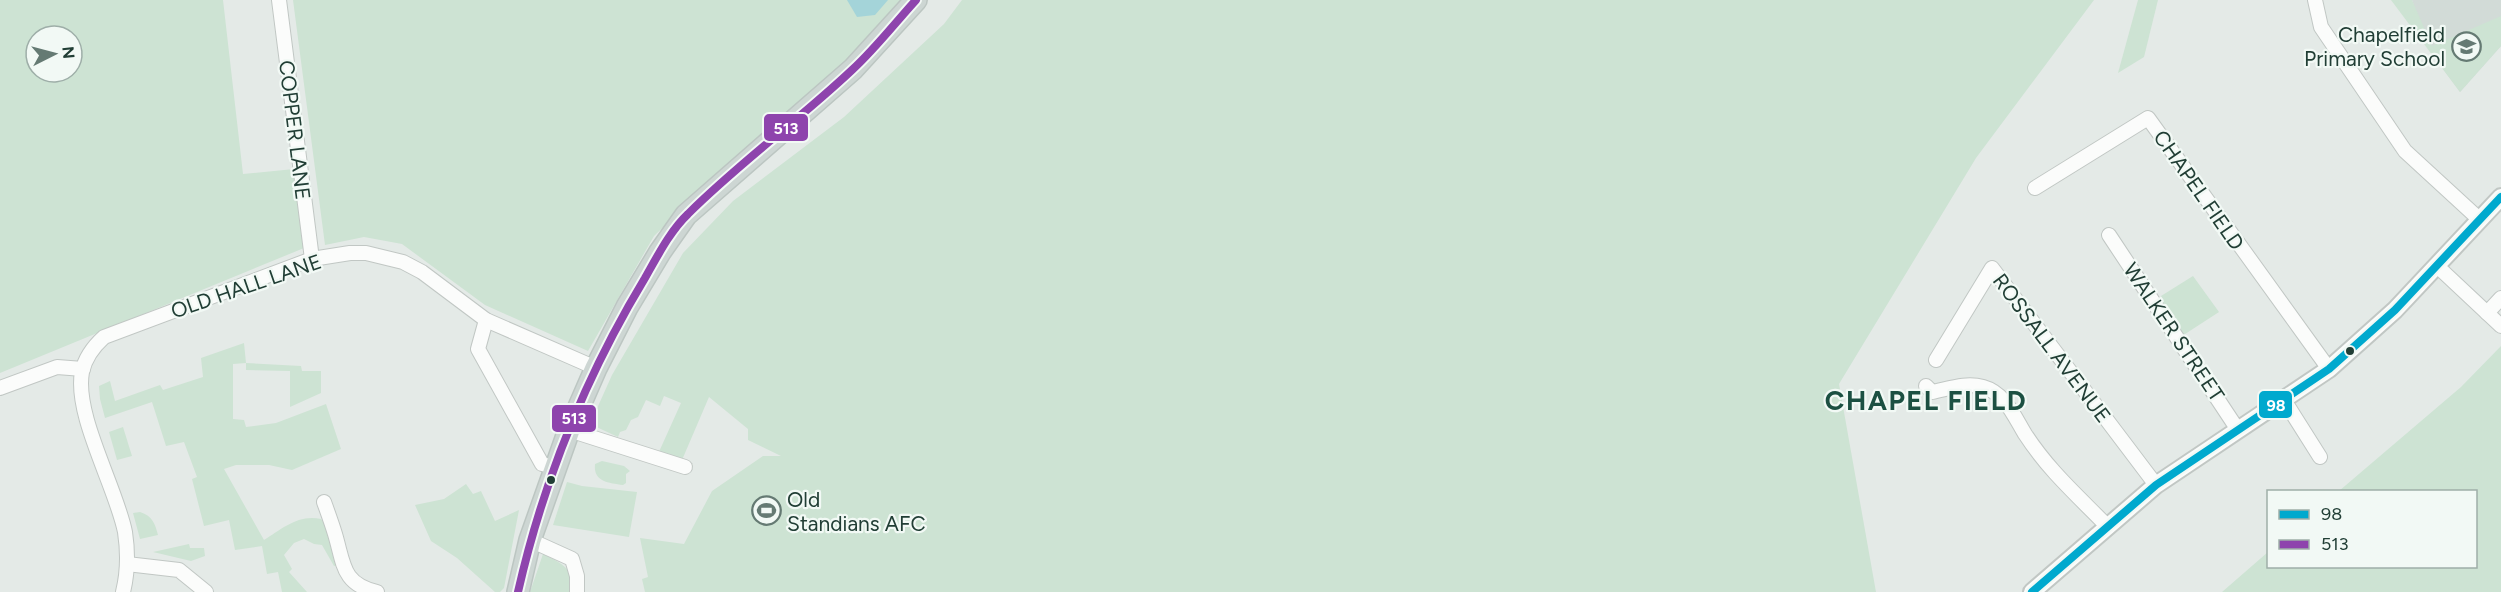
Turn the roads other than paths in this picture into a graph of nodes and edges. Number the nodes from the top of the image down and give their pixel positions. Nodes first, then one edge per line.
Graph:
1 (279, 0) edge
2 (916, 0) edge
3 (2315, 0) edge
4 (2035, 188) dead end
5 (2501, 197) edge
6 (2479, 219) junction
7 (2109, 235) dead end
8 (312, 259) junction
9 (2437, 267) junction
10 (2501, 298) edge
11 (2487, 314) junction
12 (486, 320) junction
13 (2501, 326) edge
14 (1936, 360) dead end
15 (596, 368) junction
16 (83, 369) junction
17 (2328, 369) junction
18 (1926, 386) dead end
19 (0, 388) edge
20 (2284, 400) junction
21 (2238, 429) junction
22 (569, 430) junction
23 (2320, 457) dead end
24 (554, 467) junction
25 (685, 467) dead end
26 (2156, 485) junction
27 (324, 502) dead end
28 (2108, 527) junction
29 (530, 540) junction
30 (127, 564) junction
31 (123, 592) edge
32 (206, 592) edge
33 (377, 592) edge
34 (518, 592) edge
35 (577, 592) edge
36 (2032, 592) edge

1 - 8 street, COPPER LANE
2 - 15 main road
3 - 6 street
4 - 17 street, CHAPEL FIELD
5 - 6 street
6 - 9 street
7 - 21 street, WALKER STREET
8 - 12 street, OLD HALL LANE
8 - 16 street, OLD HALL LANE
9 - 11 street
9 - 17 street
10 - 11 street
11 - 13 street
12 - 15 street, OLD HALL LANE
12 - 24 street
14 - 26 street, ROSSALL AVENUE
15 - 22 main road
16 - 19 street
16 - 30 street
17 - 20 street
18 - 28 street
20 - 21 street
20 - 23 street
21 - 26 street
22 - 24 main road
22 - 25 street
24 - 29 main road
26 - 28 street
27 - 33 street
28 - 36 street
29 - 34 main road
29 - 35 street
30 - 31 street
30 - 32 street

